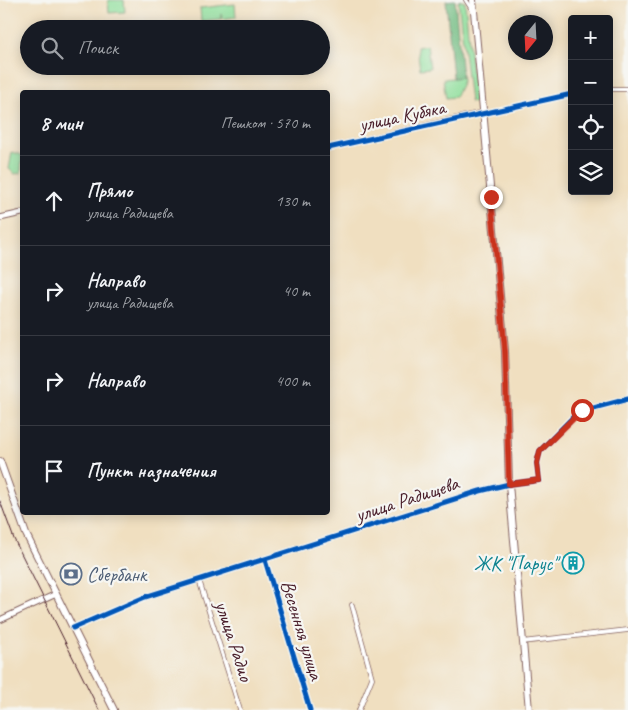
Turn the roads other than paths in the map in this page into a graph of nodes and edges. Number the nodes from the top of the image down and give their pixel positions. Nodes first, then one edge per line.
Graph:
1 (466, 0) edge
2 (472, 0) edge
3 (474, 11) junction
4 (613, 89) edge
5 (628, 89) edge
6 (568, 95) edge
7 (482, 113) junction
8 (330, 148) edge
9 (20, 213) edge
10 (0, 218) edge
11 (628, 400) edge
12 (0, 461) edge
13 (509, 484) junction
14 (265, 560) junction
15 (199, 580) junction
16 (56, 594) junction
17 (352, 605) dead end
18 (0, 620) edge
19 (73, 628) junction
20 (628, 630) edge
21 (522, 642) junction
22 (114, 710) edge
23 (240, 710) edge
24 (310, 710) edge
25 (359, 710) edge
26 (528, 710) edge

1 - 3 street
2 - 3 main road
3 - 7 main road
4 - 5 street
6 - 7 street
7 - 8 street, улица Кубяка
7 - 13 main road
9 - 10 street
11 - 13 street, улица Радищева
12 - 16 main road
13 - 14 street, улица Радищева
13 - 21 main road
14 - 15 street, улица Радищева
14 - 24 street, Весенняя улица
15 - 19 street, улица Радищева
15 - 23 street, улица Радио
16 - 18 street
16 - 19 main road
17 - 25 street
19 - 22 main road
20 - 21 street
21 - 26 main road

